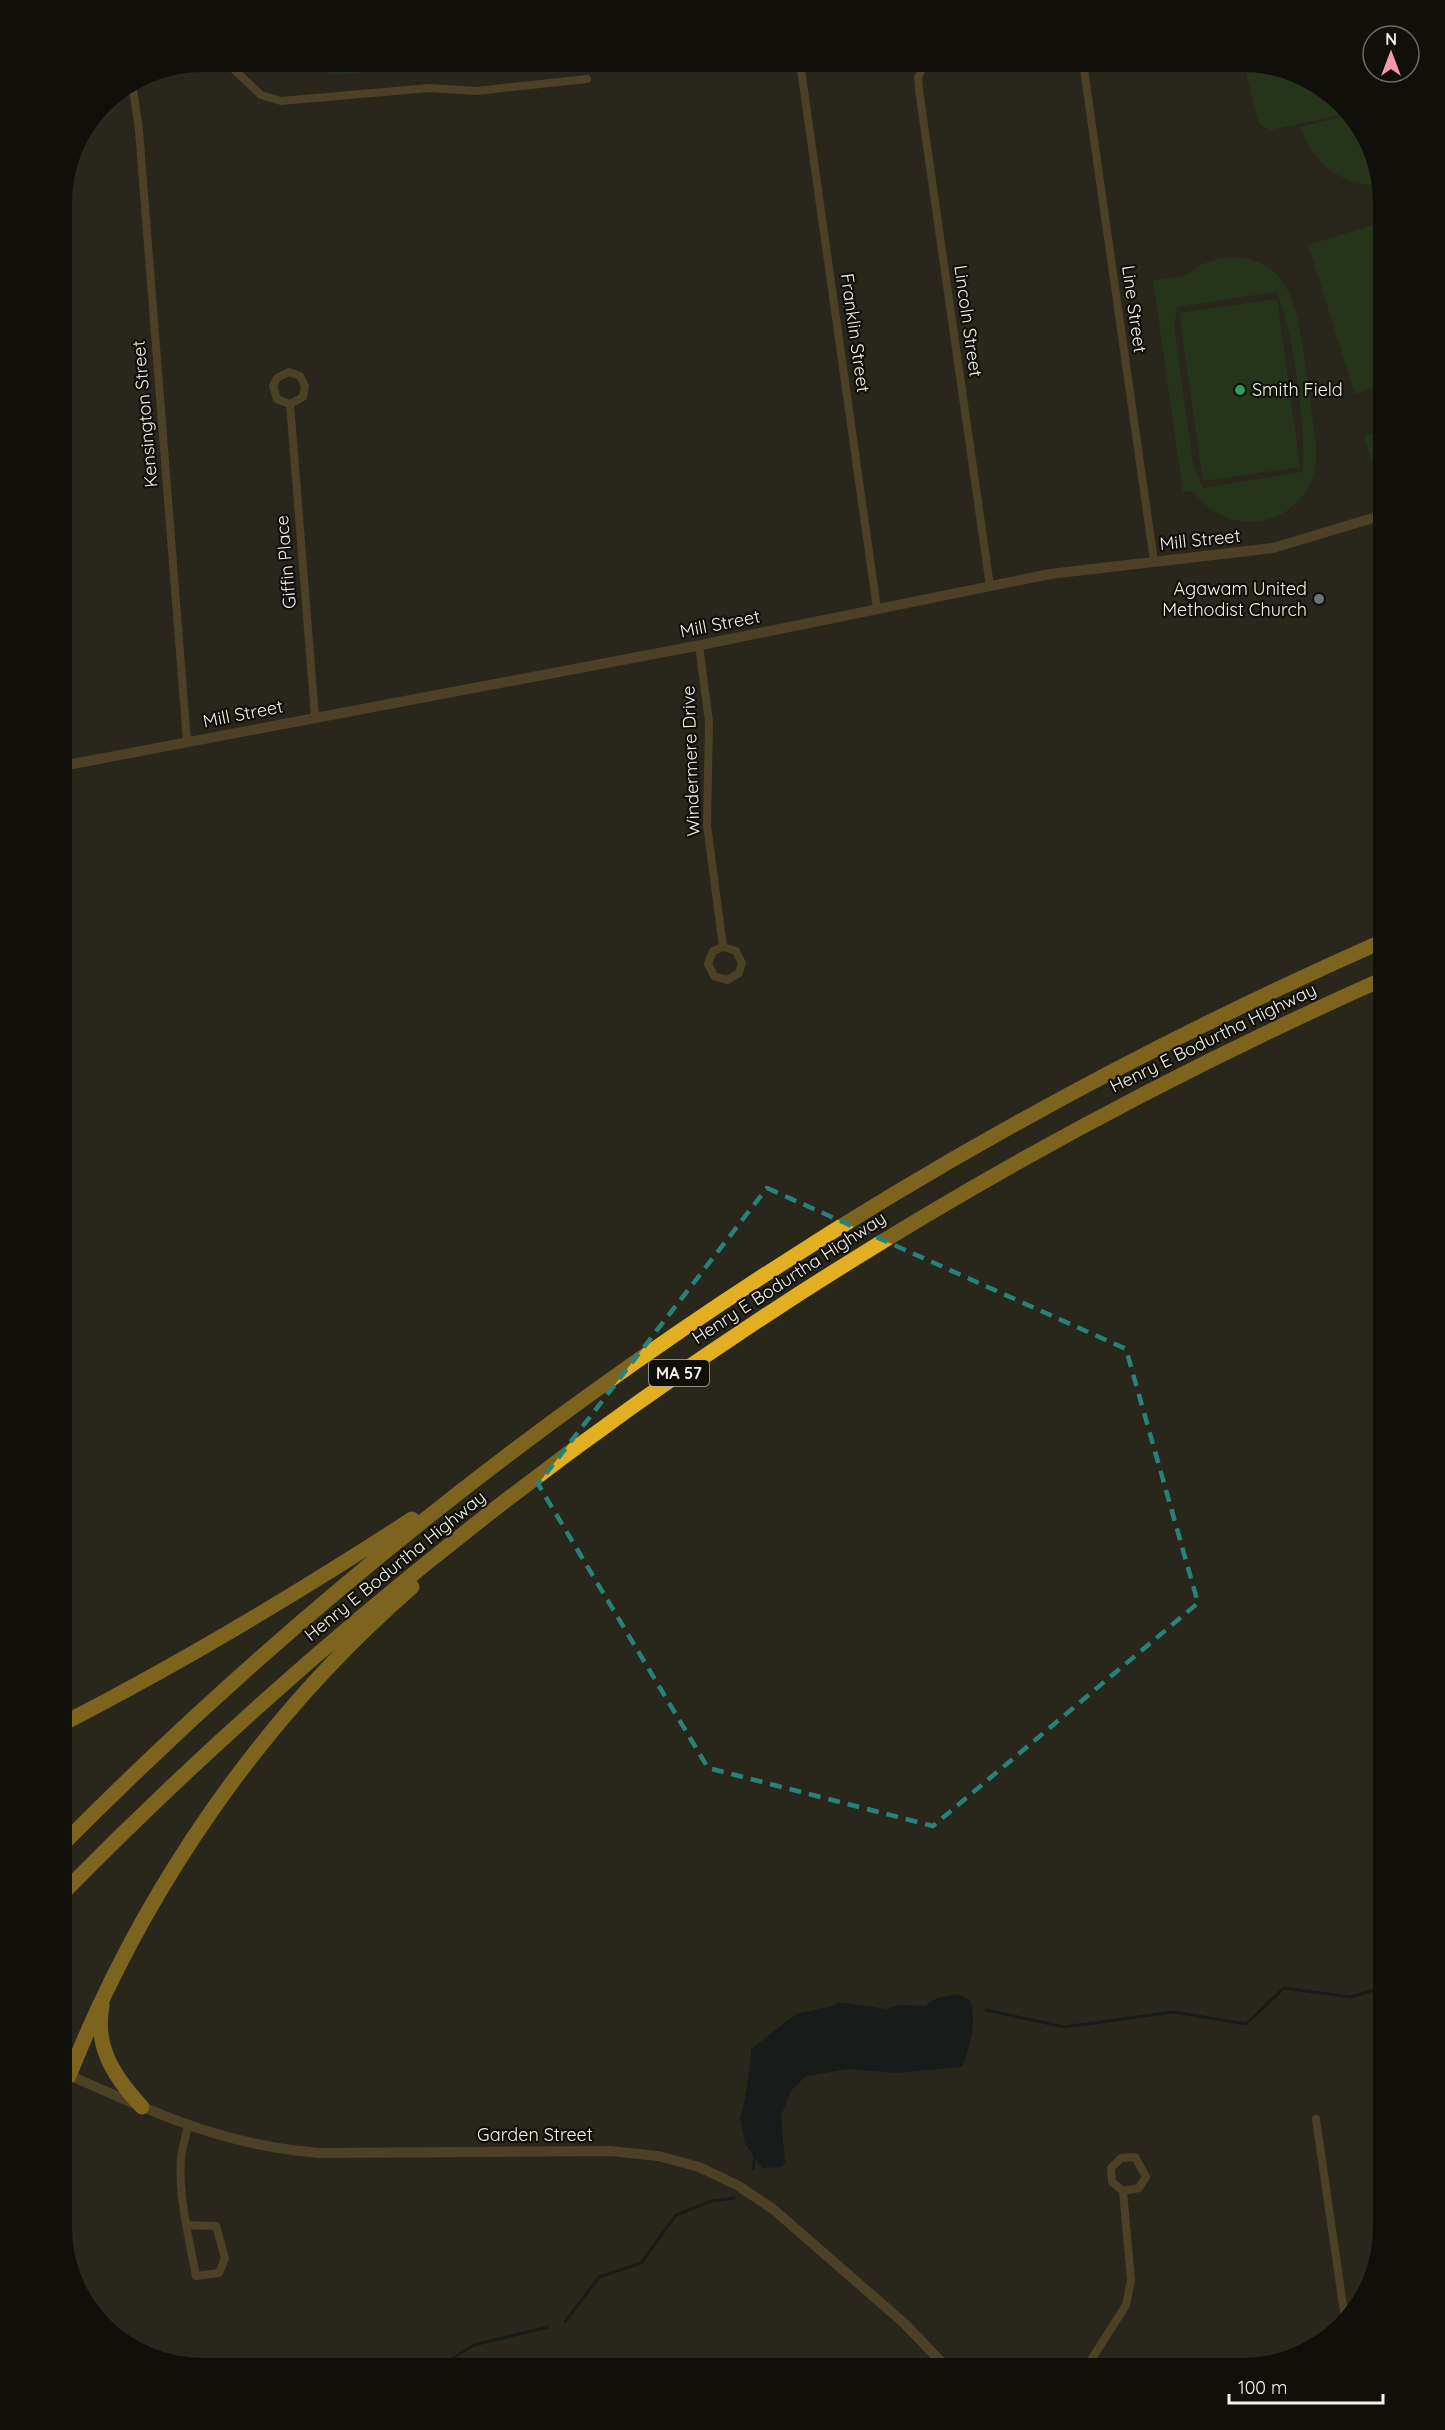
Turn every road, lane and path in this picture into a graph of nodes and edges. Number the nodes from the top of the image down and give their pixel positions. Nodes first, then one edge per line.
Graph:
1 (237, 72) edge
2 (801, 72) edge
3 (920, 72) edge
4 (1084, 72) edge
5 (587, 79) dead end
6 (133, 92) edge
7 (290, 404) dead end
8 (1373, 518) edge
9 (1154, 561) junction
10 (990, 586) junction
11 (877, 609) junction
12 (699, 645) junction
13 (315, 717) junction
14 (187, 742) junction
15 (72, 764) edge
16 (1373, 946) edge
17 (723, 947) junction
18 (1373, 984) edge
19 (583, 1442) junction
20 (500, 1462) junction
21 (72, 1719) edge
22 (72, 1835) edge
23 (72, 1884) edge
24 (112, 1975) junction
25 (72, 2059) edge
26 (72, 2077) edge
27 (142, 2107) junction
28 (1316, 2119) dead end
29 (188, 2125) junction
30 (1122, 2191) junction
31 (187, 2225) junction
32 (1344, 2310) edge
33 (937, 2358) edge
34 (1092, 2358) edge

1 - 5 street
2 - 11 street, Franklin Street
3 - 10 street, Lincoln Street
4 - 9 street, Line Street
6 - 14 street, Kensington Street
7 - 13 street, Giffin Place
8 - 9 street, Mill Street
9 - 10 street, Mill Street
10 - 11 street, Mill Street
11 - 12 street, Mill Street
12 - 13 street, Mill Street
12 - 17 street, Windermere Drive
13 - 14 street, Mill Street
14 - 15 street, Mill Street
16 - 20 highway, Henry E Bodurtha Highway / MA 57
17 - 17 street
18 - 19 highway, Henry E Bodurtha Highway / MA 57
19 - 23 highway, Henry E Bodurtha Highway / MA 57
19 - 24 highway
20 - 21 highway
20 - 22 highway, Henry E Bodurtha Highway / MA 57
24 - 25 highway
24 - 27 highway
26 - 27 street, Garden Street
27 - 29 street, Garden Street
28 - 32 street
29 - 31 street
29 - 33 street, Garden Street
30 - 30 street
30 - 34 street
31 - 31 street

